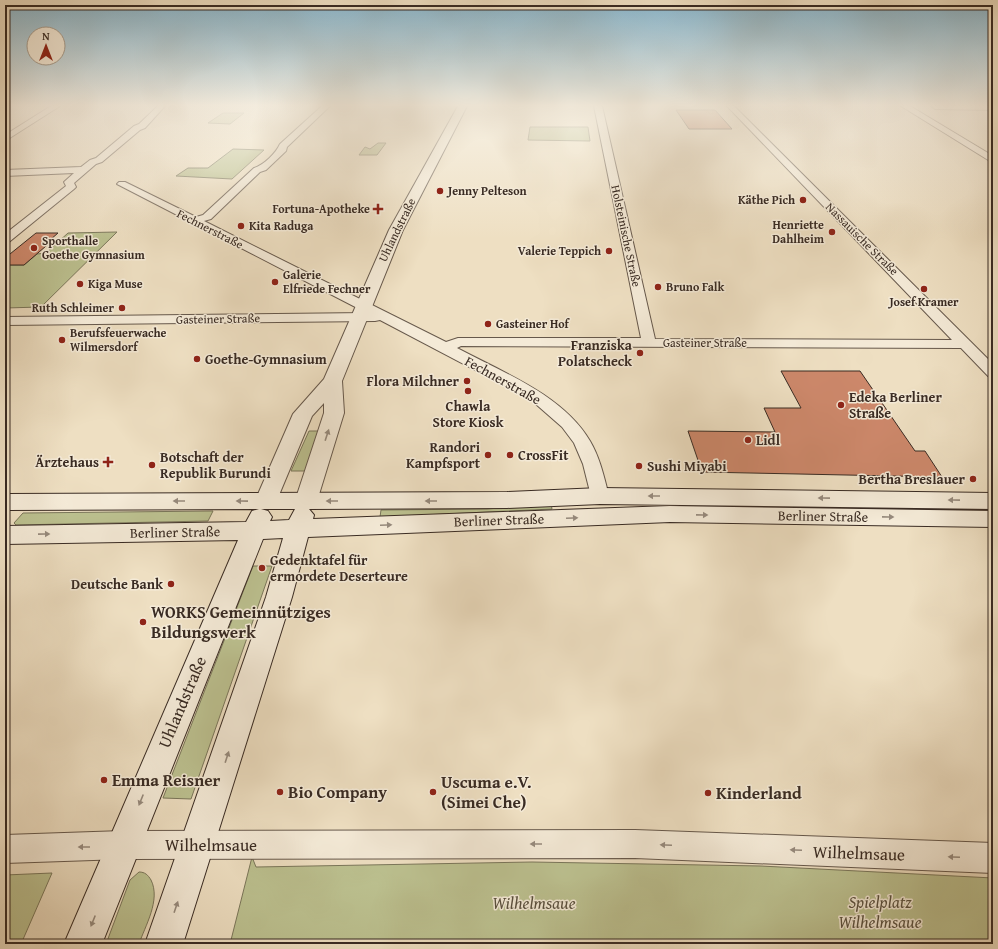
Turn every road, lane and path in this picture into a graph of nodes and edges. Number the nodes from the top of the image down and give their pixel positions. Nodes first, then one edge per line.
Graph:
1 (110, 150) edge
2 (282, 150) edge
3 (439, 150) edge
4 (608, 150) edge
5 (774, 150) edge
6 (977, 150) edge
7 (993, 160) edge
8 (84, 170) junction
9 (5, 173) edge
10 (122, 184) dead end
11 (195, 221) junction
12 (5, 240) edge
13 (361, 312) junction
14 (5, 321) edge
15 (649, 342) junction
16 (965, 344) junction
17 (446, 348) junction
18 (993, 373) edge
19 (333, 381) junction
20 (600, 496) junction
21 (266, 501) junction
22 (306, 501) junction
23 (993, 501) edge
24 (5, 502) edge
25 (993, 519) edge
26 (299, 528) junction
27 (254, 530) junction
28 (5, 535) edge
29 (123, 845) junction
30 (198, 845) junction
31 (5, 849) edge
32 (993, 858) edge
33 (83, 944) edge
34 (164, 944) edge

1 - 8 street
2 - 11 street
3 - 13 main road, Uhlandstraße
4 - 15 street, Holsteinische Straße
5 - 16 street, Nassauische Straße
6 - 7 street
8 - 9 street
8 - 12 street
10 - 11 street, Fechnerstraße
11 - 13 street, Fechnerstraße
13 - 14 street, Gasteiner Straße
13 - 17 street, Fechnerstraße
13 - 19 main road, Uhlandstraße
15 - 16 street, Gasteiner Straße
15 - 17 street, Gasteiner Straße
16 - 18 street, Nassauische Straße
17 - 20 street, Fechnerstraße
19 - 21 main road, Uhlandstraße
22 -> 19 main road, Uhlandstraße
20 -> 22 main road, Berliner Straße
23 -> 20 main road, Berliner Straße
21 - 22 main road, Berliner Straße
21 -> 24 main road, Berliner Straße
21 - 27 main road, Uhlandstraße
22 - 26 main road, Uhlandstraße
26 -> 25 main road, Berliner Straße
26 - 27 main road, Berliner Straße
30 -> 26 main road, Uhlandstraße
28 -> 27 main road, Berliner Straße
27 -> 29 main road, Uhlandstraße
29 - 30 street, Wilhelmsaue
29 -> 31 street, Wilhelmsaue
29 -> 33 main road, Uhlandstraße
32 -> 30 street, Wilhelmsaue
34 -> 30 main road, Uhlandstraße

